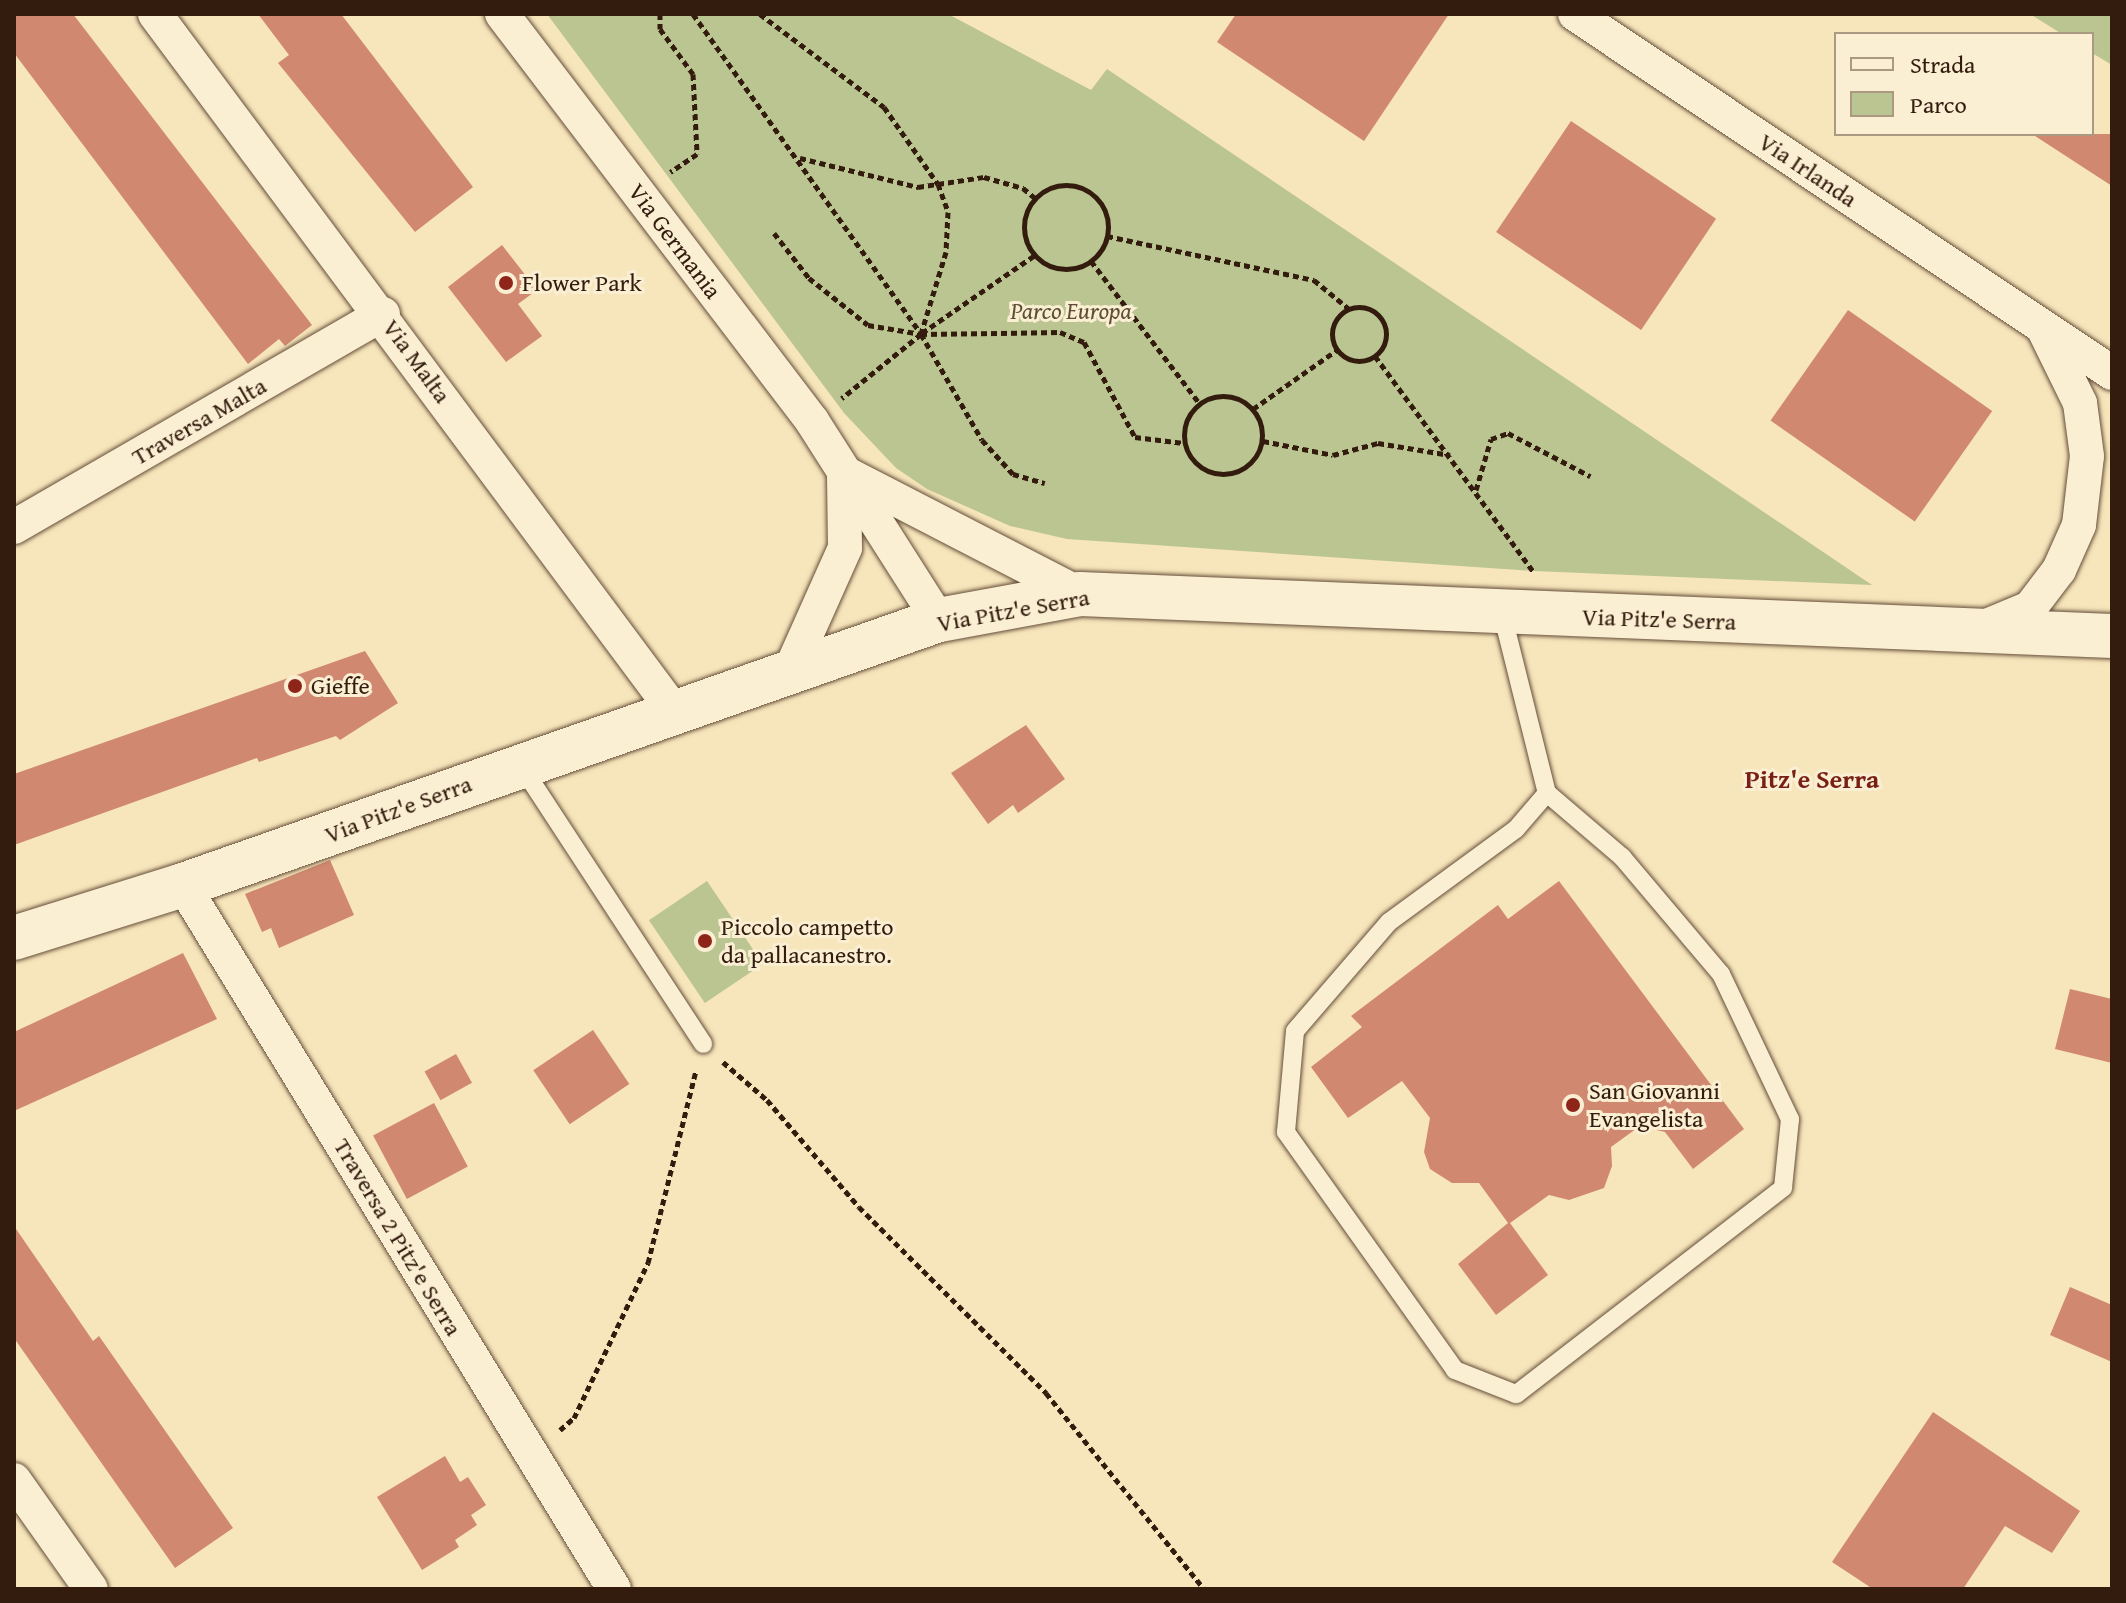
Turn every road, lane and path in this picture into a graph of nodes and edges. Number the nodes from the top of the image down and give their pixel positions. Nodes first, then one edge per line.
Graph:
1 (155, 14) edge
2 (502, 14) edge
3 (660, 14) edge
4 (693, 14) edge
5 (760, 14) edge
6 (1575, 14) edge
7 (799, 158) junction
8 (669, 173) dead end
9 (938, 184) junction
10 (1036, 199) junction
11 (774, 233) dead end
12 (1107, 236) junction
13 (1035, 255) junction
14 (1091, 261) junction
15 (1349, 309) junction
16 (383, 314) junction
17 (2040, 325) junction
18 (921, 334) junction
19 (1337, 350) junction
20 (1375, 356) junction
21 (2112, 373) edge
22 (1199, 403) junction
23 (1253, 409) junction
24 (812, 421) junction
25 (1263, 441) junction
26 (1184, 443) junction
27 (1452, 456) junction
28 (844, 471) junction
29 (1590, 476) dead end
30 (1045, 483) dead end
31 (1476, 491) junction
32 (14, 527) edge
33 (1080, 594) junction
34 (1508, 611) junction
35 (939, 620) junction
36 (1975, 630) junction
37 (2112, 636) edge
38 (790, 671) junction
39 (674, 711) junction
40 (521, 765) junction
41 (1547, 793) junction
42 (183, 885) junction
43 (14, 938) edge
44 (703, 1044) junction
45 (531, 1454) junction
46 (14, 1480) edge
47 (91, 1589) edge
48 (614, 1589) edge
49 (1204, 1589) edge

1 - 16 street, Via Malta
2 - 24 street, Via Germania
3 - 8 path
4 - 7 path
5 - 9 path
6 - 17 street, Via Irlanda
7 - 9 path
7 - 18 path
9 - 10 path
9 - 18 path
10 - 12 path
10 - 13 path
11 - 18 path
12 - 14 path
12 - 15 path
13 - 14 path
13 - 18 path
14 - 22 path
15 - 19 path
15 - 20 path
16 - 32 street, Traversa Malta
16 - 39 street, Via Malta
17 - 21 street, Via Irlanda
17 - 36 street, Via Irlanda
18 - 24 path
18 - 26 path
18 - 30 path
19 - 20 path
19 - 23 path
20 - 27 path
22 - 23 path
22 - 26 path
23 - 25 path
24 - 28 street, Via Germania
25 - 26 path
25 - 27 path
27 - 31 path
28 - 33 street, Via Germania
28 - 35 street, Via Germania
28 - 38 street
29 - 31 path
31 - 34 path
33 - 34 street, Via Pitz'e Serra
33 - 35 street, Via Pitz'e Serra
34 - 36 street, Via Pitz'e Serra
34 - 41 lane
35 - 38 street, Via Pitz'e Serra
36 - 37 street, Via Pitz'e Serra
38 - 39 street, Via Pitz'e Serra
39 - 40 street, Via Pitz'e Serra
40 - 42 street, Via Pitz'e Serra
40 - 44 lane
41 - 41 lane
42 - 43 street, Via Pitz'e Serra
42 - 45 street, Traversa 2 Pitz'e Serra
44 - 45 path
44 - 49 path
45 - 48 street, Traversa 2 Pitz'e Serra
46 - 47 street

